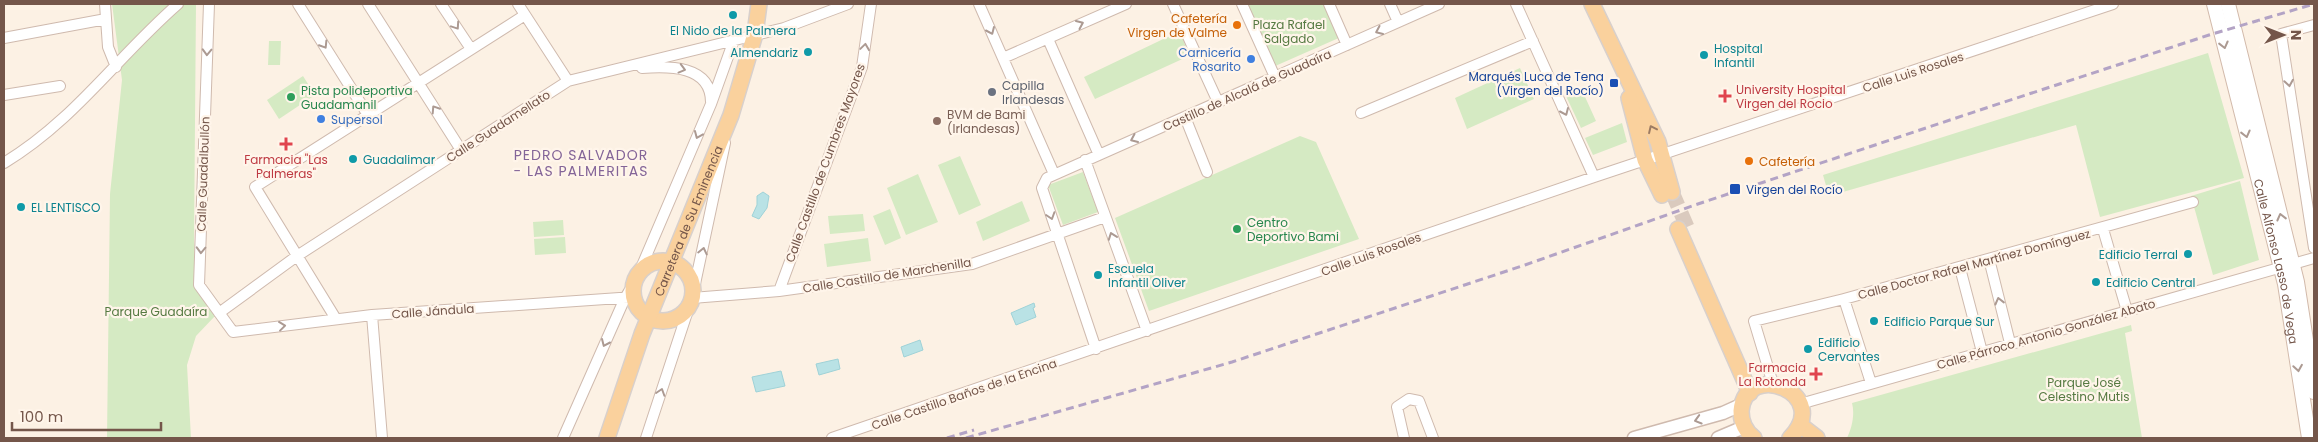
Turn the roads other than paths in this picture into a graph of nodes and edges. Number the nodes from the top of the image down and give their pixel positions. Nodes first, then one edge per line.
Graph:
1 (105, 4) edge
2 (178, 4) edge
3 (209, 4) edge
4 (298, 4) edge
5 (368, 4) edge
6 (441, 4) edge
7 (518, 4) edge
8 (759, 4) edge
9 (848, 4) edge
10 (871, 4) edge
11 (979, 4) edge
12 (1126, 4) edge
13 (1173, 4) edge
14 (1242, 4) edge
15 (1329, 4) edge
16 (1390, 4) edge
17 (1439, 4) edge
18 (1516, 4) edge
19 (1592, 4) edge
20 (2113, 4) edge
21 (2214, 4) edge
22 (2228, 4) edge
23 (525, 14) junction
24 (106, 19) junction
25 (1398, 22) junction
26 (2314, 24) edge
27 (755, 34) junction
28 (4, 38) edge
29 (1048, 39) junction
30 (734, 40) junction
31 (1533, 40) junction
32 (1347, 45) junction
33 (471, 49) junction
34 (1003, 58) junction
35 (116, 67) junction
36 (616, 69) junction
37 (1275, 77) junction
38 (568, 81) junction
39 (418, 83) junction
40 (2241, 85) junction
41 (60, 86) dead end
42 (4, 95) edge
43 (1218, 102) junction
44 (712, 104) junction
45 (1361, 113) dead end
46 (368, 115) junction
47 (731, 115) junction
48 (1185, 117) junction
49 (461, 150) junction
50 (1099, 155) junction
51 (1654, 157) junction
52 (1085, 160) junction
53 (4, 163) edge
54 (1207, 172) dead end
55 (1054, 174) junction
56 (1594, 177) junction
57 (1667, 194) tunnel mouth
58 (2193, 202) dead end
59 (1105, 217) junction
60 (1682, 228) tunnel mouth
61 (2103, 229) junction
62 (1057, 234) junction
63 (2314, 248) edge
64 (297, 256) junction
65 (2314, 258) edge
66 (1989, 259) junction
67 (671, 262) junction
68 (2287, 266) junction
69 (1960, 268) junction
70 (637, 278) junction
71 (779, 291) junction
72 (630, 298) junction
73 (692, 298) junction
74 (1844, 299) junction
75 (2127, 311) junction
76 (220, 313) junction
77 (372, 315) junction
78 (649, 317) junction
79 (336, 319) junction
80 (233, 332) joint
81 (1147, 332) junction
82 (2010, 344) junction
83 (1096, 349) junction
84 (1982, 352) junction
85 (1871, 383) junction
86 (1773, 384) junction
87 (2314, 392) edge
88 (1751, 394) junction
89 (1800, 404) junction
90 (1800, 426) junction
91 (1749, 432) edge
92 (607, 437) edge
93 (382, 438) edge
94 (563, 438) edge
95 (646, 438) edge
96 (832, 438) edge
97 (1404, 438) edge
98 (1433, 438) edge
99 (1634, 438) edge
100 (1718, 438) edge
101 (1790, 438) edge
102 (1817, 438) edge
103 (2309, 438) edge

1 - 24 street
2 - 35 street
3 -> 76 street, Calle Guadalbullón
4 -> 46 street
5 - 39 street
6 -> 33 street
7 - 23 street
8 - 27 main road, Carretera de Su Eminencia
9 - 27 street, Calle Guadamellato
71 -> 10 street, Calle Castillo de Cumbres Mayores
11 -> 34 street
29 -> 12 street
13 - 43 street
14 - 37 street
15 - 32 street
16 - 25 street
17 - 25 street, Castillo de Alcalá de Guadaíra
18 - 31 street
19 - 51 main road
20 - 51 street, Calle Luis Rosales
21 -> 40 main road
22 - 40 main road
23 - 33 street
23 - 38 street
24 - 28 street
24 - 35 street
25 -> 32 street, Castillo de Alcalá de Guadaíra
26 -> 63 street
27 - 30 street, Calle Guadamellato
27 - 47 main road, Carretera de Su Eminencia
29 - 34 street
29 - 50 street
30 - 36 street, Calle Guadamellato
30 - 44 street
31 - 45 street
31 -> 56 street
32 - 37 street, Castillo de Alcalá de Guadaíra
33 - 39 street
34 - 55 street
35 - 53 street
36 - 38 street, Calle Guadamellato
36 -> 44 street
37 - 43 street, Castillo de Alcalá de Guadaíra
38 - 49 street, Calle Guadamellato
39 - 46 street
49 -> 39 street
40 - 68 main road, Calle Alfonso Lasso de Vega
41 - 42 street
43 - 48 street, Castillo de Alcalá de Guadaíra
44 -> 70 street
46 - 64 street
47 - 67 main road, Carretera de Su Eminencia
73 -> 47 street
48 -> 50 street, Castillo de Alcalá de Guadaíra
48 - 54 street
49 - 64 street, Calle Guadamellato
50 - 52 street, Castillo de Alcalá de Guadaíra
51 - 56 street, Calle Luis Rosales
51 - 57 main road
52 - 55 street, Castillo de Alcalá de Guadaíra
52 - 59 street
55 -> 62 street
56 - 81 street, Calle Luis Rosales
58 - 61 street, Calle Doctor Rafael Martínez Domínguez
59 - 62 street, Calle Castillo de Marchenilla
81 -> 59 street
60 - 88 main road
61 - 66 street, Calle Doctor Rafael Martínez Domínguez
61 - 75 street
62 - 71 street, Calle Castillo de Marchenilla
62 - 83 street
64 - 76 street, Calle Guadamellato
64 - 79 street
65 - 68 street, Calle Párroco Antonio González Abato
66 - 69 street, Calle Doctor Rafael Martínez Domínguez
82 -> 66 street
67 - 70 main road
67 - 73 main road
67 - 78 main road, Carretera de Su Eminencia
68 - 75 street, Calle Párroco Antonio González Abato
68 - 87 main road, Calle Alfonso Lasso de Vega
68 -> 103 main road, Calle Alfonso Lasso de Vega
69 - 74 street, Calle Doctor Rafael Martínez Domínguez
69 - 84 street
70 - 72 main road
71 - 73 street, Calle Castillo de Marchenilla
72 - 77 street, Calle Jándula
72 - 78 main road
72 -> 94 street
73 - 78 main road
95 -> 73 street
74 - 85 street
74 - 86 street, Calle Doctor Rafael Martínez Domínguez
75 - 82 street, Calle Párroco Antonio González Abato
76 - 80 street, Calle Guadalbullón
77 - 79 street, Calle Jándula
77 - 93 street
78 - 92 main road, Carretera de Su Eminencia
80 -> 79 street, Calle Jándula
81 - 83 street, Calle Luis Rosales
82 - 84 street, Calle Párroco Antonio González Abato
83 - 96 street, Calle Castillo Baños de la Encina
84 - 85 street, Calle Párroco Antonio González Abato
85 - 89 street, Calle Párroco Antonio González Abato
86 - 88 main road
86 - 89 main road
88 - 91 main road
88 -> 99 street
89 - 90 main road
90 - 101 main road
90 - 102 main road
91 - 100 street
97 - 98 street

